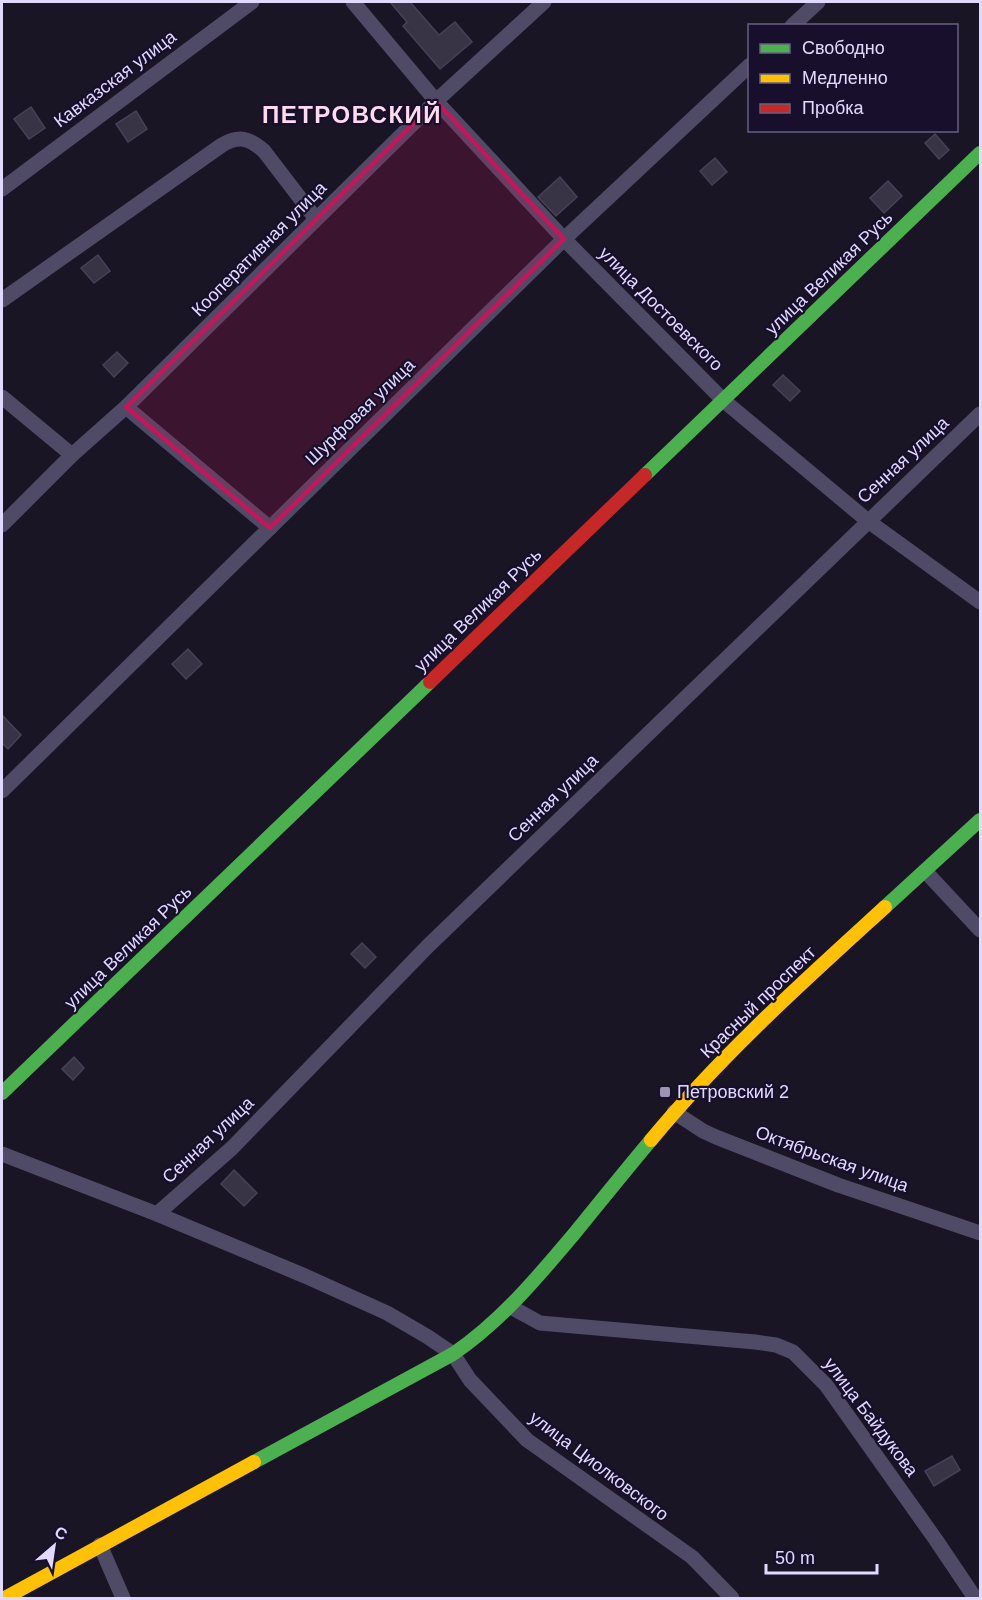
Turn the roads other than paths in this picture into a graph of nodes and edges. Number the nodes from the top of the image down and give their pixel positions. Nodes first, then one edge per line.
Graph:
1 (252, 2) edge
2 (353, 2) edge
3 (544, 2) edge
4 (818, 2) edge
5 (794, 24) edge
6 (748, 67) edge
7 (436, 101) junction
8 (981, 153) edge
9 (2, 189) edge
10 (316, 219) junction
11 (564, 238) junction
12 (2, 300) edge
13 (2, 397) edge
14 (723, 400) junction
15 (126, 407) junction
16 (981, 414) edge
17 (72, 455) junction
18 (868, 520) junction
19 (2, 525) edge
20 (270, 528) junction
21 (981, 602) edge
22 (2, 791) edge
23 (981, 820) edge
24 (926, 871) junction
25 (981, 930) edge
26 (2, 1093) edge
27 (674, 1112) junction
28 (2, 1154) edge
29 (157, 1214) junction
30 (979, 1232) edge
31 (512, 1307) junction
32 (453, 1354) junction
33 (100, 1545) junction
34 (5, 1599) edge
35 (123, 1599) edge
36 (732, 1599) edge
37 (975, 1599) edge

1 - 9 street, Кавказская улица
2 - 7 street, улица Достоевского
3 - 7 street, Кооперативная улица
4 - 5 street
6 - 11 street, Шурфовая улица
7 - 10 street, Кооперативная улица
7 - 11 street, улица Достоевского
8 - 14 street, улица Великая Русь
10 - 12 street
10 - 15 street, Кооперативная улица
11 - 14 street, улица Достоевского
11 - 20 street, Шурфовая улица
13 - 17 street
14 - 18 street, улица Достоевского
14 - 26 street, улица Великая Русь
15 - 17 street, Кооперативная улица
15 - 20 street
16 - 18 street, Сенная улица
17 - 19 street, Кооперативная улица
18 - 21 street, улица Достоевского
18 - 29 street, Сенная улица
20 - 22 street, Шурфовая улица
23 - 24 street, Красный проспект
24 - 25 street
24 - 27 street, Красный проспект
27 - 30 street, Октябрьская улица
27 - 31 street, Красный проспект
28 - 29 street
29 - 32 street
31 - 32 street, Красный проспект
31 - 37 street, улица Байдукова
32 - 33 street, Красный проспект
32 - 36 street, улица Циолковского
33 - 34 street, Красный проспект
33 - 35 street

